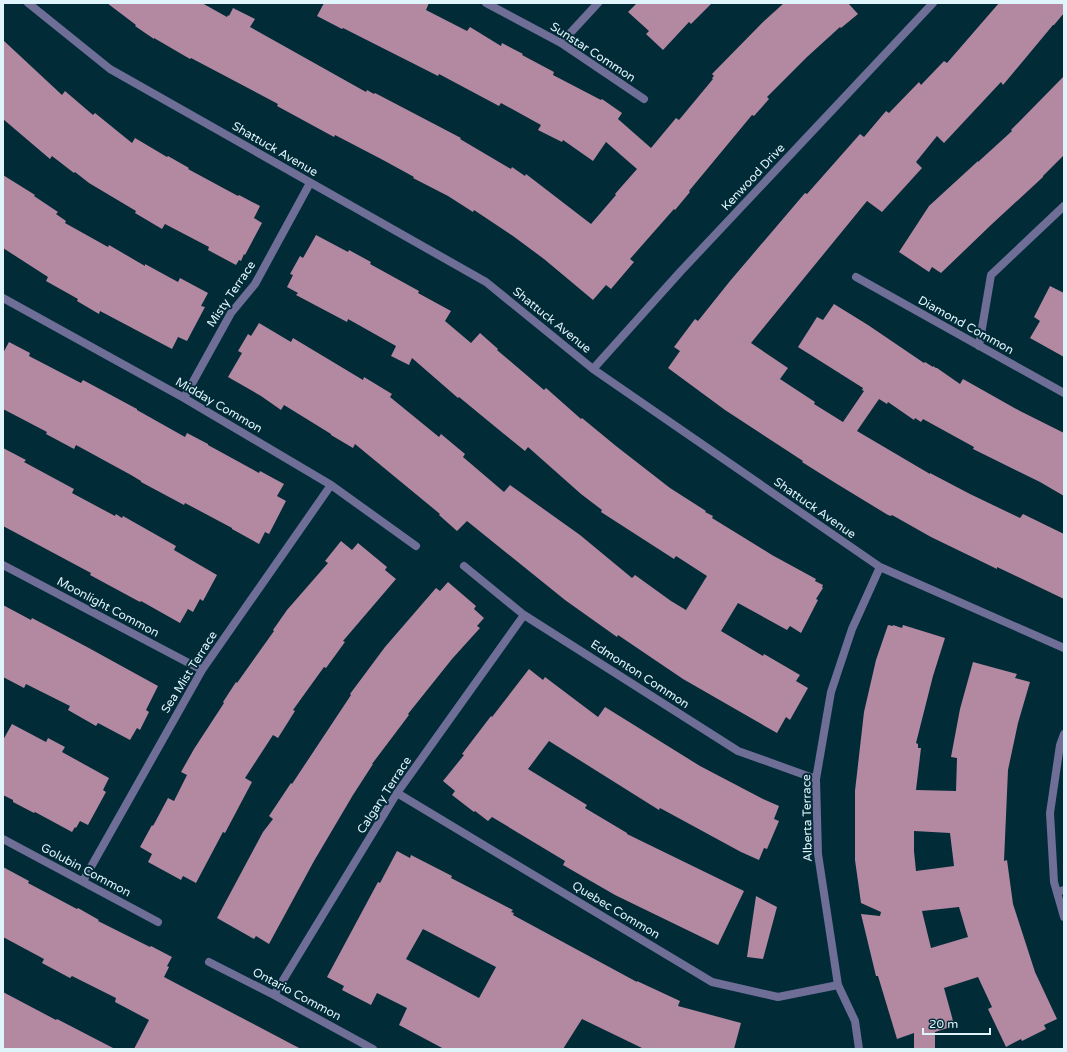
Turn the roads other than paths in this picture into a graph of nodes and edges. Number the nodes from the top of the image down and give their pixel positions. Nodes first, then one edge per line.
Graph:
1 (28, 3) edge
2 (486, 3) edge
3 (598, 3) edge
4 (933, 3) edge
5 (561, 43) junction
6 (644, 99) dead end
7 (310, 183) junction
8 (1064, 206) edge
9 (856, 277) dead end
10 (3, 298) edge
11 (979, 346) junction
12 (593, 369) junction
13 (1064, 393) edge
14 (184, 398) junction
15 (331, 486) junction
16 (416, 546) dead end
17 (3, 565) edge
18 (464, 566) dead end
19 (880, 567) junction
20 (524, 614) junction
21 (1064, 648) edge
22 (202, 670) junction
23 (1064, 734) edge
24 (816, 779) junction
25 (397, 793) junction
26 (3, 839) edge
27 (83, 881) junction
28 (1060, 891) edge
29 (1064, 917) edge
30 (158, 922) dead end
31 (209, 962) dead end
32 (838, 985) junction
33 (274, 995) junction
34 (373, 1049) edge
35 (859, 1049) edge

1 - 7 street, Shattuck Avenue
2 - 5 street, Sunstar Common
3 - 5 street
4 - 12 street, Kenwood Drive
5 - 6 street, Sunstar Common
7 - 12 street, Shattuck Avenue
7 - 14 street, Misty Terrace
8 - 11 street
9 - 11 street, Diamond Common
10 - 14 street, Midday Common
11 - 13 street, Diamond Common
12 - 19 street, Shattuck Avenue
14 - 15 street, Midday Common
15 - 16 street, Midday Common
15 - 22 street, Sea Mist Terrace
17 - 22 street, Moonlight Common
18 - 20 street, Edmonton Common
19 - 21 street, Shattuck Avenue
19 - 24 street, Alberta Terrace
20 - 24 street, Edmonton Common
20 - 25 street, Calgary Terrace
22 - 27 street, Sea Mist Terrace
23 - 28 street
24 - 32 street, Alberta Terrace
25 - 32 street, Quebec Common
25 - 33 street, Calgary Terrace
26 - 27 street, Golubin Common
27 - 30 street, Golubin Common
28 - 29 street
31 - 33 street, Ontario Common
32 - 35 street, Alberta Terrace
33 - 34 street, Ontario Common

